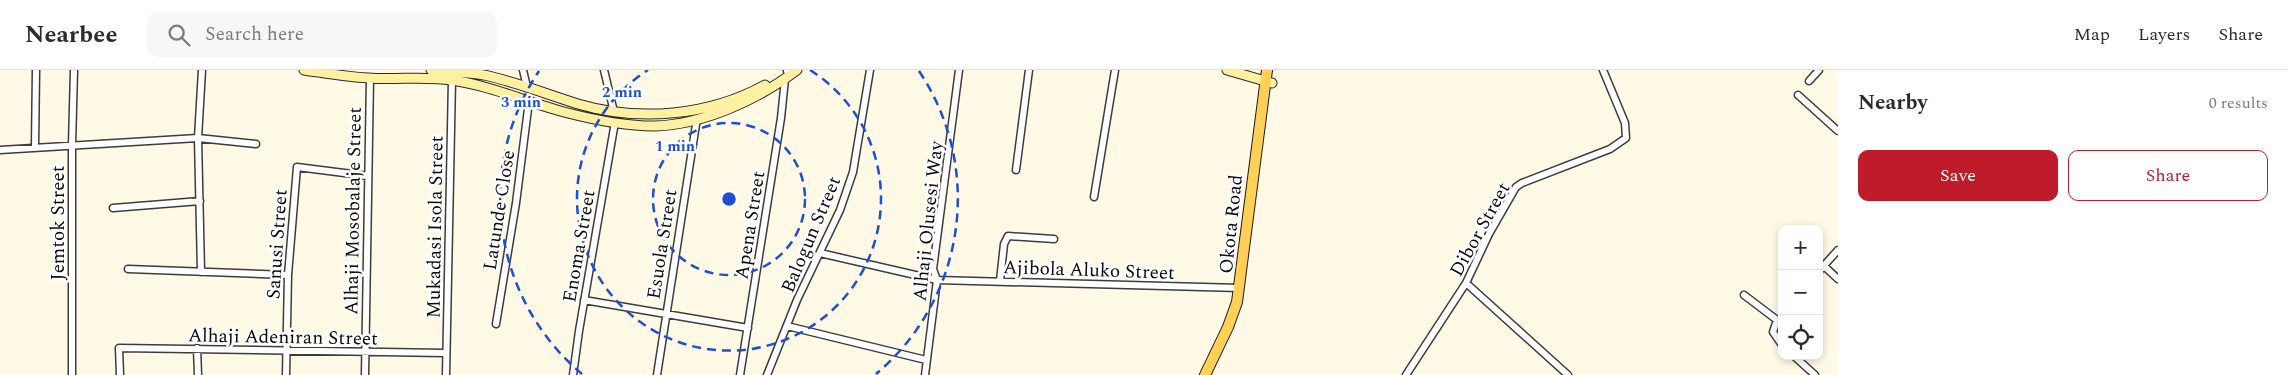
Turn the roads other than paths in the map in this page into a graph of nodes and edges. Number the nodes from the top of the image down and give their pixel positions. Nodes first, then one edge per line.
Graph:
1 (36, 70) edge
2 (74, 70) edge
3 (202, 70) edge
4 (304, 70) edge
5 (431, 70) edge
6 (604, 70) edge
7 (798, 70) edge
8 (870, 70) edge
9 (959, 70) edge
10 (1029, 70) edge
11 (1115, 70) edge
12 (1227, 70) edge
13 (1603, 70) edge
14 (1819, 70) edge
15 (523, 73) edge
16 (787, 73) edge
17 (1269, 74) edge
18 (483, 75) junction
19 (370, 78) junction
20 (494, 78) junction
21 (452, 80) junction
22 (1809, 81) dead end
23 (477, 86) junction
24 (527, 87) junction
25 (487, 88) junction
26 (1798, 95) dead end
27 (530, 101) junction
28 (615, 117) junction
29 (697, 118) junction
30 (1838, 132) edge
31 (198, 138) junction
32 (256, 144) dead end
33 (72, 145) junction
34 (35, 147) junction
35 (0, 150) edge
36 (1016, 170) dead end
37 (368, 176) junction
38 (1094, 197) dead end
39 (200, 201) junction
40 (113, 208) dead end
41 (1054, 239) dead end
42 (1838, 250) edge
43 (820, 253) junction
44 (1823, 266) edge
45 (128, 269) dead end
46 (1823, 269) edge
47 (201, 272) junction
48 (288, 275) junction
49 (1838, 279) edge
50 (937, 280) junction
51 (1000, 281) junction
52 (1466, 283) junction
53 (1240, 288) junction
54 (1744, 294) dead end
55 (584, 300) junction
56 (665, 314) junction
57 (1777, 320) joint
58 (496, 324) dead end
59 (787, 326) junction
60 (748, 328) junction
61 (1778, 339) edge
62 (197, 348) junction
63 (285, 352) junction
64 (364, 353) junction
65 (446, 353) junction
66 (926, 360) junction
67 (1798, 360) edge
68 (1408, 372) edge
69 (72, 375) edge
70 (120, 375) edge
71 (198, 375) edge
72 (286, 375) edge
73 (365, 375) edge
74 (446, 375) edge
75 (573, 375) edge
76 (657, 375) edge
77 (740, 375) edge
78 (767, 375) edge
79 (925, 375) edge
80 (1205, 375) edge
81 (1211, 375) edge
82 (1568, 375) edge
83 (1815, 375) edge

1 - 34 street
2 - 33 street, Jemtok Street
3 - 31 street
4 - 19 main road
5 - 18 main road
6 - 28 street
7 - 16 main road
8 - 43 street, Balogun Street
9 - 50 street, Alhaji Olusesi Way
10 - 36 street
11 - 38 street
12 - 17 main road
13 - 52 street, Dibor Street
14 - 22 street
15 - 24 street
16 - 28 main road
16 - 29 main road
16 - 60 street, Apena Street
17 - 53 main road, Okota Road
17 - 81 main road, Okota Road
18 - 20 main road
18 - 23 main road
19 - 21 main road
19 - 37 street, Alhaji Mosobalaje Street
20 - 24 main road
20 - 25 main road
21 - 23 main road
21 - 65 street, Mukadasi Isola Street
23 - 25 main road
24 - 28 main road
25 - 27 main road
26 - 30 street
27 - 28 main road
27 - 58 street, Latunde Close
28 - 29 main road
28 - 55 street, Enoma Street
29 - 56 street, Esuola Street
31 - 32 street
31 - 33 street
31 - 39 street
33 - 34 street
33 - 69 street, Jemtok Street
34 - 35 street
37 - 48 street, Sanusi Street
37 - 64 street, Alhaji Mosobalaje Street
39 - 40 street
39 - 47 street
41 - 51 street
42 - 44 street
43 - 50 street, Ajibola Aluko Street
43 - 59 street, Balogun Street
45 - 47 street
46 - 49 street
47 - 48 street
48 - 63 street, Sanusi Street
50 - 51 street, Ajibola Aluko Street
50 - 66 street, Alhaji Olusesi Way
51 - 53 street, Ajibola Aluko Street
52 - 68 street, Dibor Street
52 - 82 street
53 - 80 main road, Okota Road
54 - 57 street
55 - 56 street
55 - 75 street, Enoma Street
56 - 60 street
56 - 76 street, Esuola Street
57 - 61 street
59 - 66 street
59 - 78 street, Balogun Street
60 - 77 street, Apena Street
62 - 63 street, Alhaji Adeniran Street
62 - 70 street, Alhaji Adeniran Street
62 - 71 street
63 - 64 street, Alhaji Adeniran Street
63 - 72 street, Sanusi Street
64 - 65 street, Alhaji Adeniran Street
64 - 73 street, Alhaji Mosobalaje Street
65 - 74 street, Mukadasi Isola Street
66 - 79 street, Alhaji Olusesi Way
67 - 83 street

